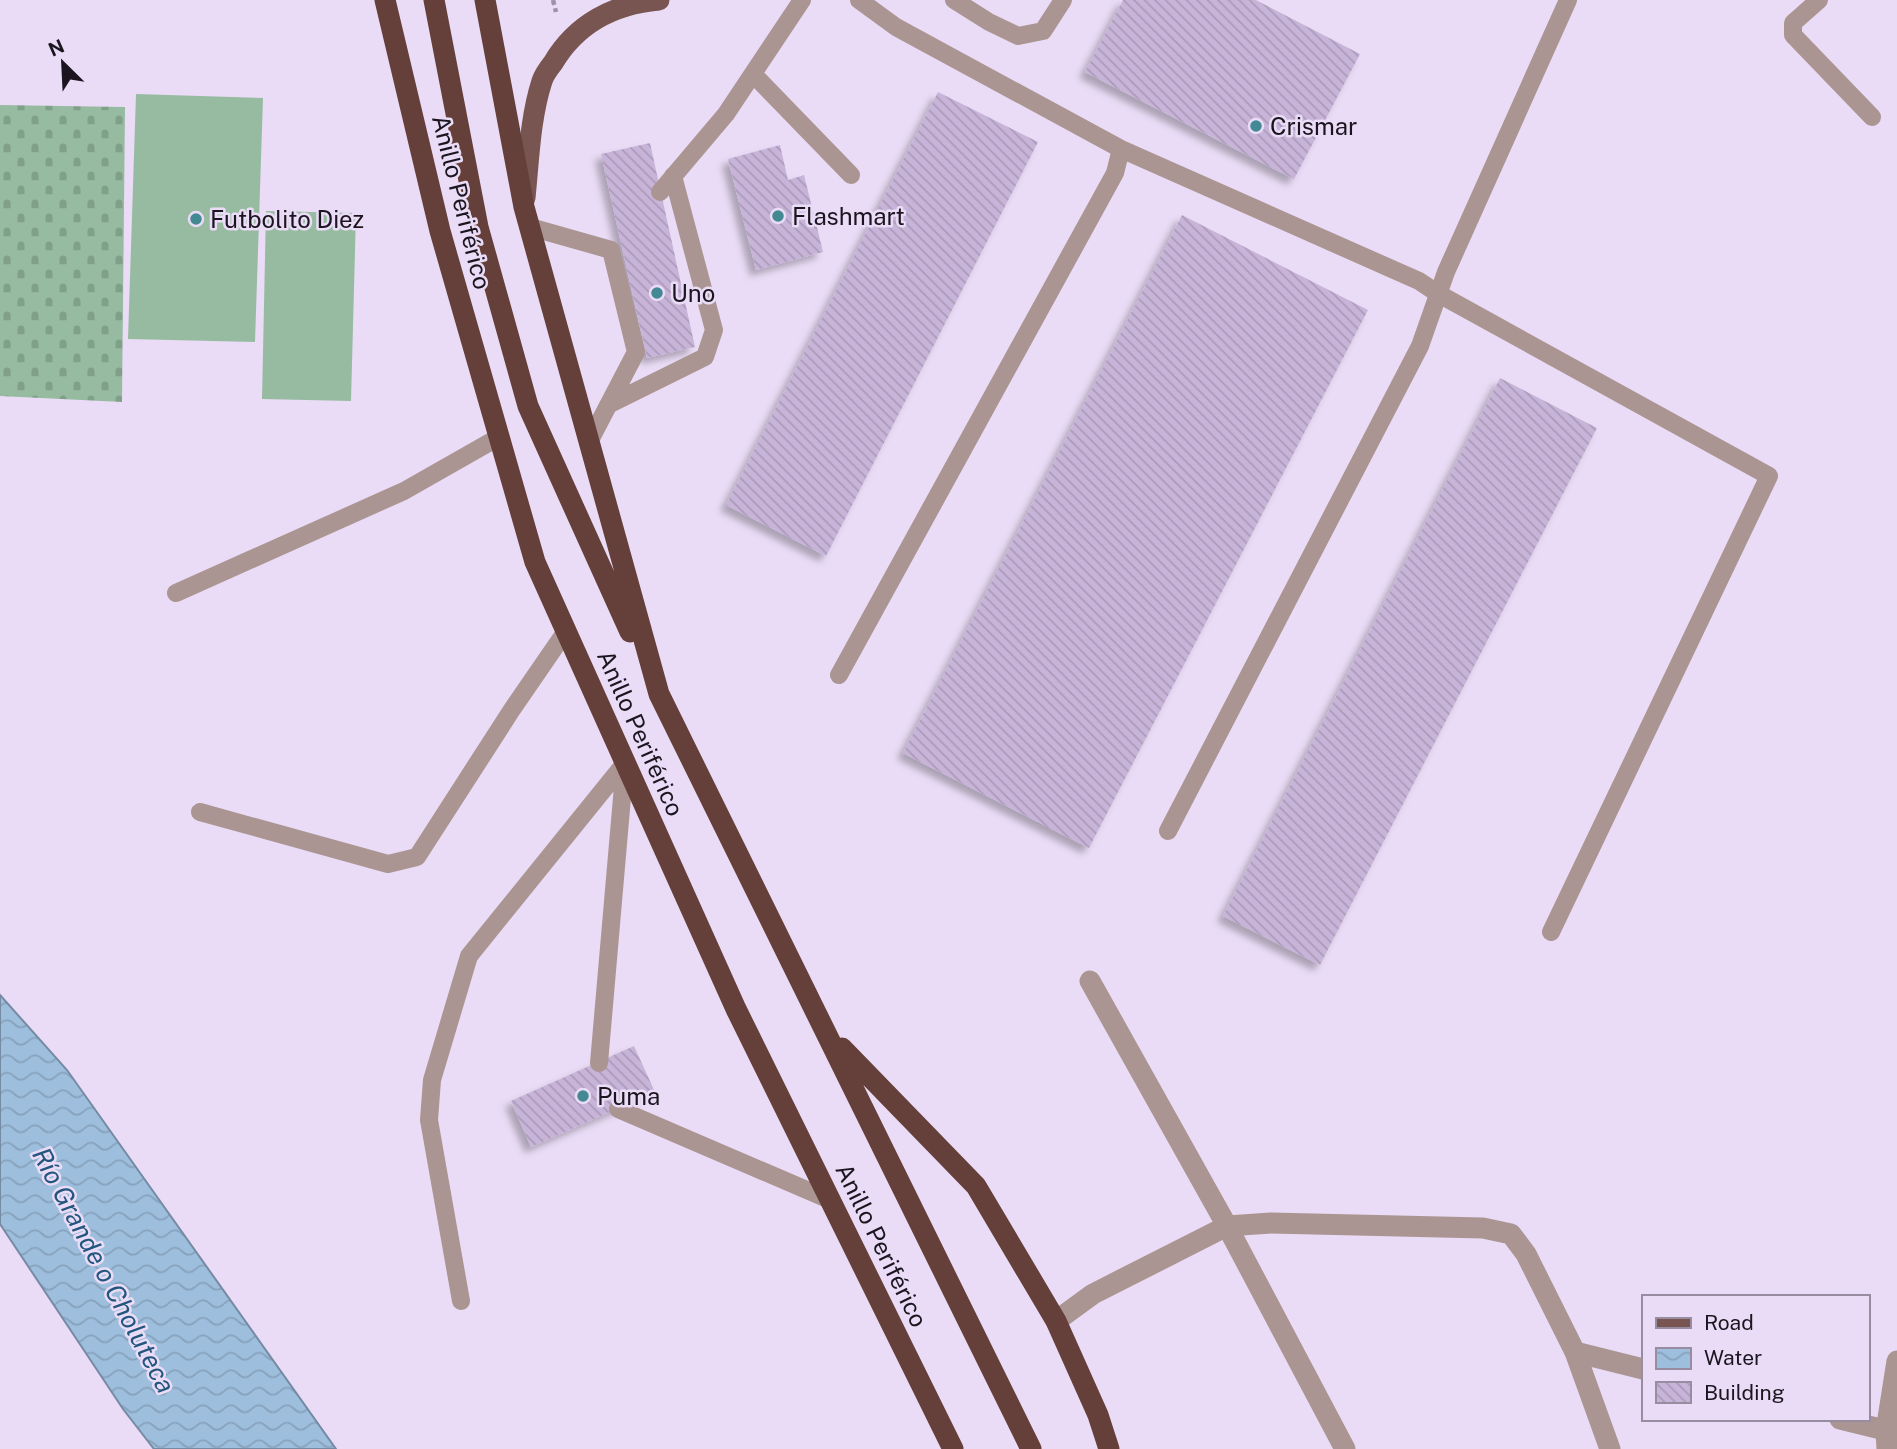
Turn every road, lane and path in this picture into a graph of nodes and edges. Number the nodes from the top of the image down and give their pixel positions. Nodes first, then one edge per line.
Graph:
1 (385, 0) edge
2 (434, 0) edge
3 (485, 0) edge
4 (659, 0) edge
5 (802, 0) edge
6 (859, 0) edge
7 (954, 0) edge
8 (1063, 0) edge
9 (1568, 0) edge
10 (1819, 0) edge
11 (753, 74) junction
12 (1872, 117) dead end
13 (1121, 149) junction
14 (851, 175) dead end
15 (673, 176) junction
16 (660, 192) dead end
17 (527, 217) junction
18 (1437, 293) junction
19 (608, 405) junction
20 (499, 437) junction
21 (589, 442) junction
22 (176, 593) dead end
23 (566, 631) junction
24 (839, 675) dead end
25 (659, 694) junction
26 (625, 763) junction
27 (200, 812) dead end
28 (1168, 831) dead end
29 (1551, 932) dead end
30 (1090, 981) dead end
31 (827, 1032) junction
32 (599, 1063) dead end
33 (618, 1109) dead end
34 (830, 1200) junction
35 (1227, 1226) junction
36 (461, 1301) dead end
37 (1056, 1321) junction
38 (1575, 1352) junction
39 (1897, 1361) edge
40 (1642, 1369) edge
41 (1845, 1421) edge
42 (1890, 1438) edge
43 (953, 1449) edge
44 (1031, 1449) edge
45 (1109, 1449) edge
46 (1345, 1449) edge
47 (1610, 1449) edge

1 - 20 highway, Anillo Periférico
2 - 25 highway
3 - 17 highway, Anillo Periférico
4 - 17 main road
5 - 11 lane
6 - 13 lane
7 - 8 lane
9 - 18 lane
10 - 12 lane
11 - 14 lane
11 - 15 lane
13 - 18 lane
13 - 24 lane
15 - 16 lane
15 - 19 lane
17 - 19 lane
17 - 21 highway, Anillo Periférico
18 - 28 lane
18 - 29 lane
19 - 21 lane
20 - 22 lane
20 - 23 highway, Anillo Periférico
21 - 25 highway, Anillo Periférico
23 - 26 highway, Anillo Periférico
23 - 27 lane
25 - 31 highway, Anillo Periférico
26 - 32 lane
26 - 34 highway, Anillo Periférico
26 - 36 lane
30 - 35 street
31 - 37 highway
31 - 44 highway, Anillo Periférico
33 - 34 lane
34 - 43 highway, Anillo Periférico
35 - 37 street
35 - 38 street
35 - 46 street
37 - 45 highway
38 - 40 street
38 - 47 street
39 - 42 street
41 - 42 street

